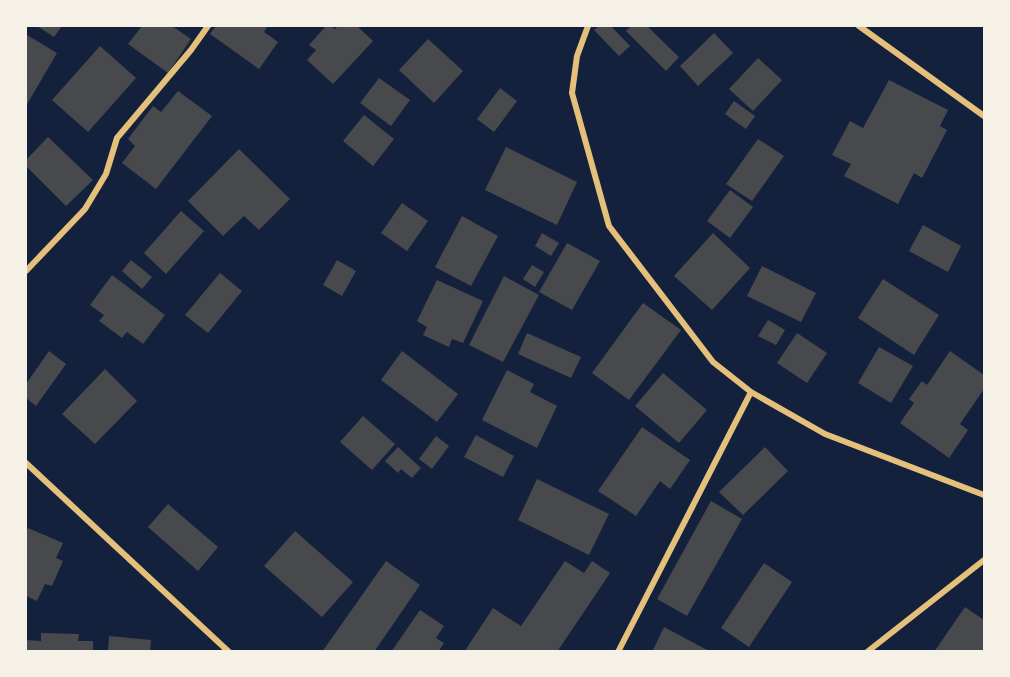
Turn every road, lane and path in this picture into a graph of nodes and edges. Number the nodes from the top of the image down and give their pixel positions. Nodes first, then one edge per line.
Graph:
1 (208, 26) edge
2 (588, 26) edge
3 (860, 26) edge
4 (984, 116) edge
5 (26, 271) edge
6 (752, 392) junction
7 (26, 463) edge
8 (984, 495) edge
9 (984, 560) edge
10 (229, 651) edge
11 (618, 651) edge
12 (867, 651) edge

1 - 5 street
2 - 6 street
3 - 4 street
6 - 8 street
6 - 11 street
7 - 10 street
9 - 12 street

